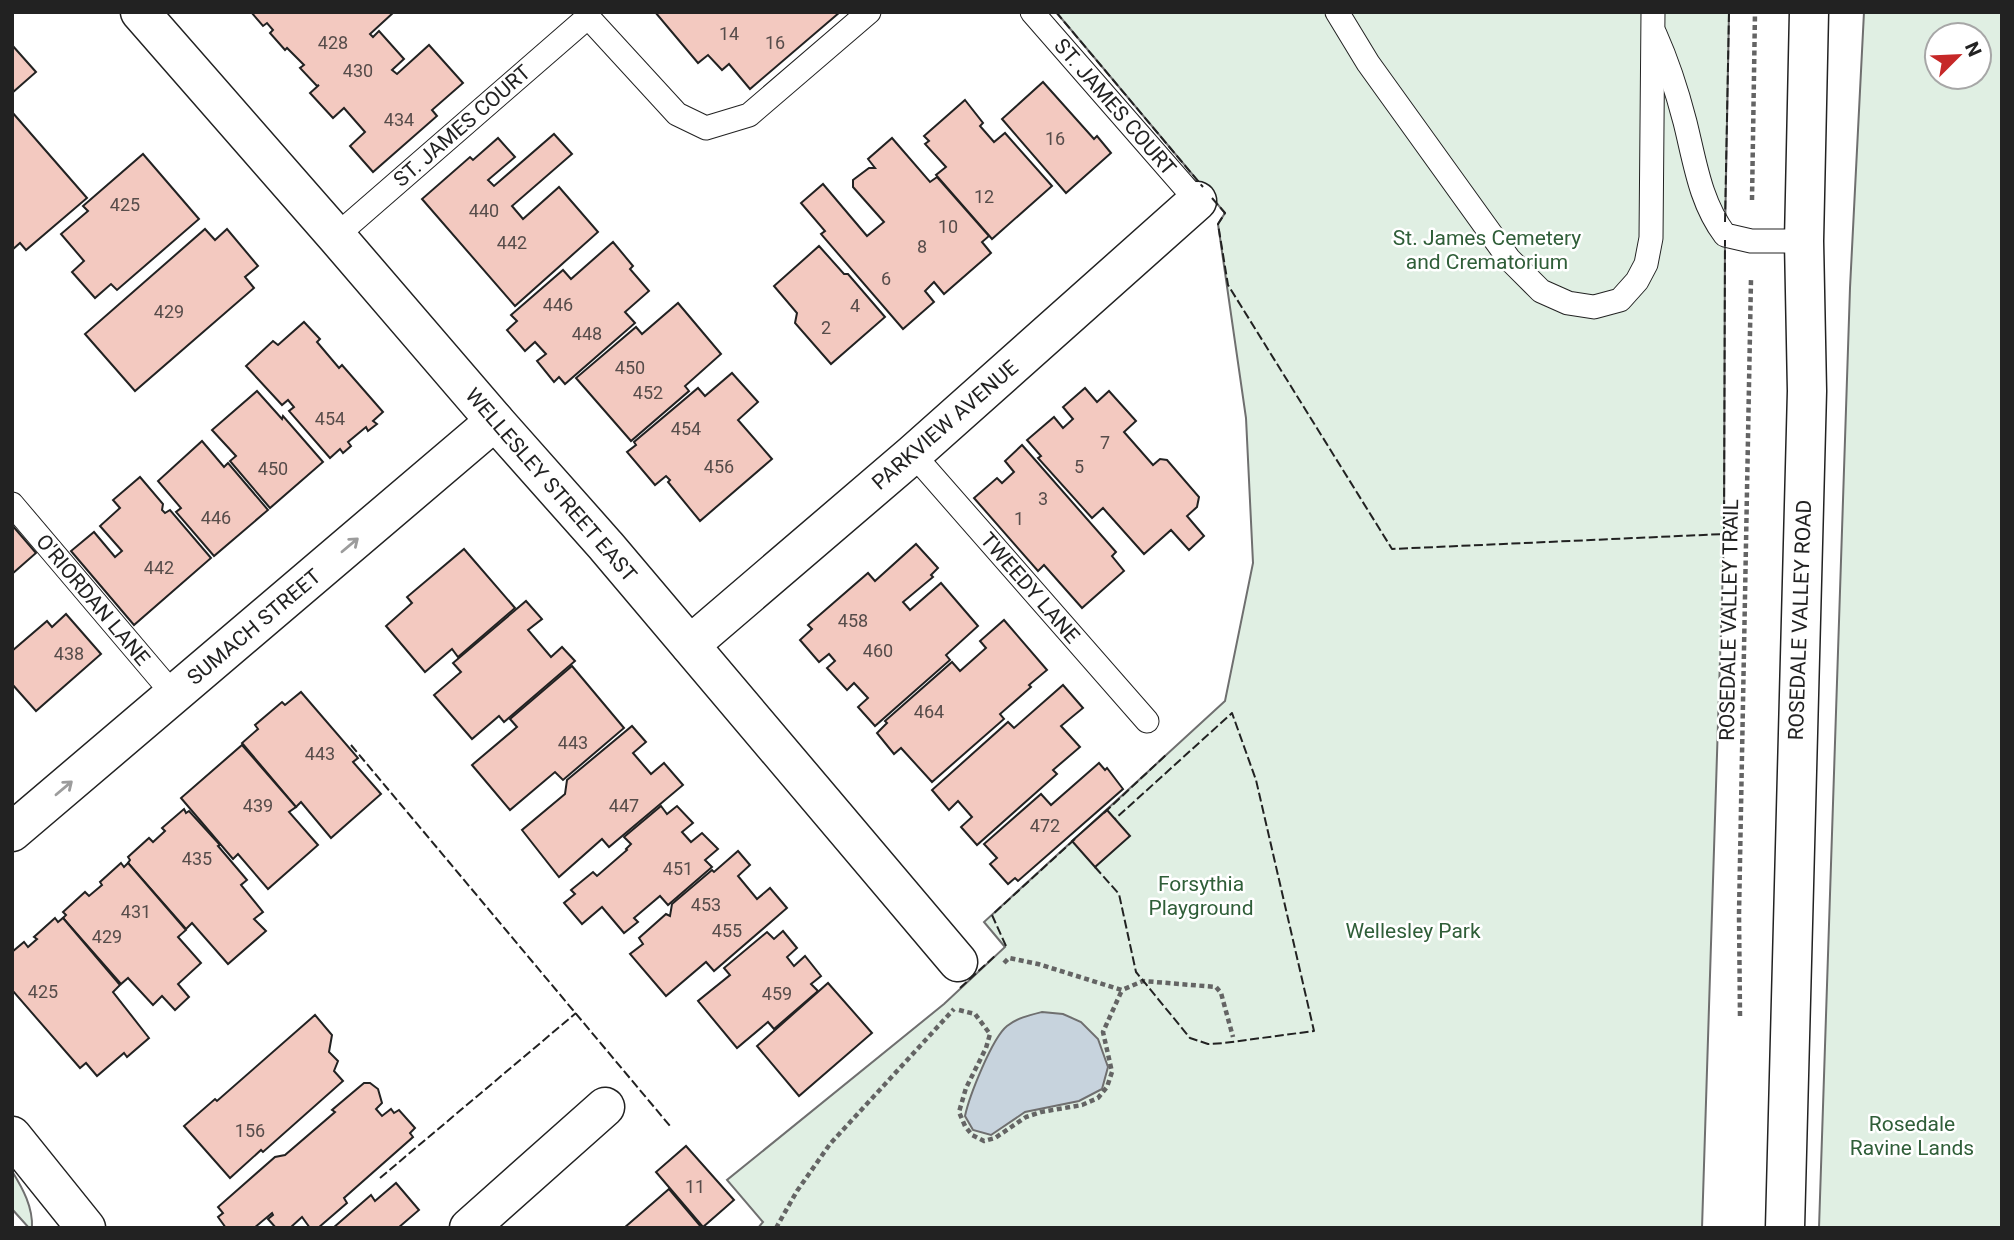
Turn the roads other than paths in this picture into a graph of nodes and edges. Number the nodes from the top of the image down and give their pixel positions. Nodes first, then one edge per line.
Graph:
1 (140, 12) edge
2 (869, 12) edge
3 (1032, 12) edge
4 (1337, 12) edge
5 (1810, 12) edge
6 (586, 15) edge
7 (1652, 20) edge
8 (1197, 201) joint
9 (336, 236) junction
10 (1804, 241) junction
11 (495, 421) junction
12 (913, 454) junction
13 (12, 504) edge
14 (690, 645) junction
15 (174, 695) junction
16 (1147, 721) dead end
17 (12, 832) edge
18 (958, 962) dead end
19 (605, 1108) dead end
20 (12, 1136) edge
21 (86, 1228) edge
22 (469, 1228) edge
23 (1785, 1228) edge

1 - 9 street, WELLESLEY STREET EAST
2 - 6 lane, ST. JAMES COURT
3 - 8 lane, ST. JAMES COURT
4 - 7 lane
5 - 10 street, ROSEDALE VALLEY ROAD
6 - 9 lane, ST. JAMES COURT
7 - 10 lane
8 - 12 street, PARKVIEW AVENUE
9 - 11 street, WELLESLEY STREET EAST
10 - 23 street, ROSEDALE VALLEY ROAD
11 - 14 street, WELLESLEY STREET EAST
15 -> 11 street, SUMACH STREET
12 - 14 street, PARKVIEW AVENUE
12 - 16 lane, TWEEDY LANE
13 - 15 lane, O'RIORDAN LANE
14 - 18 street, WELLESLEY STREET EAST
17 -> 15 street, SUMACH STREET
19 - 22 street
20 - 21 street

